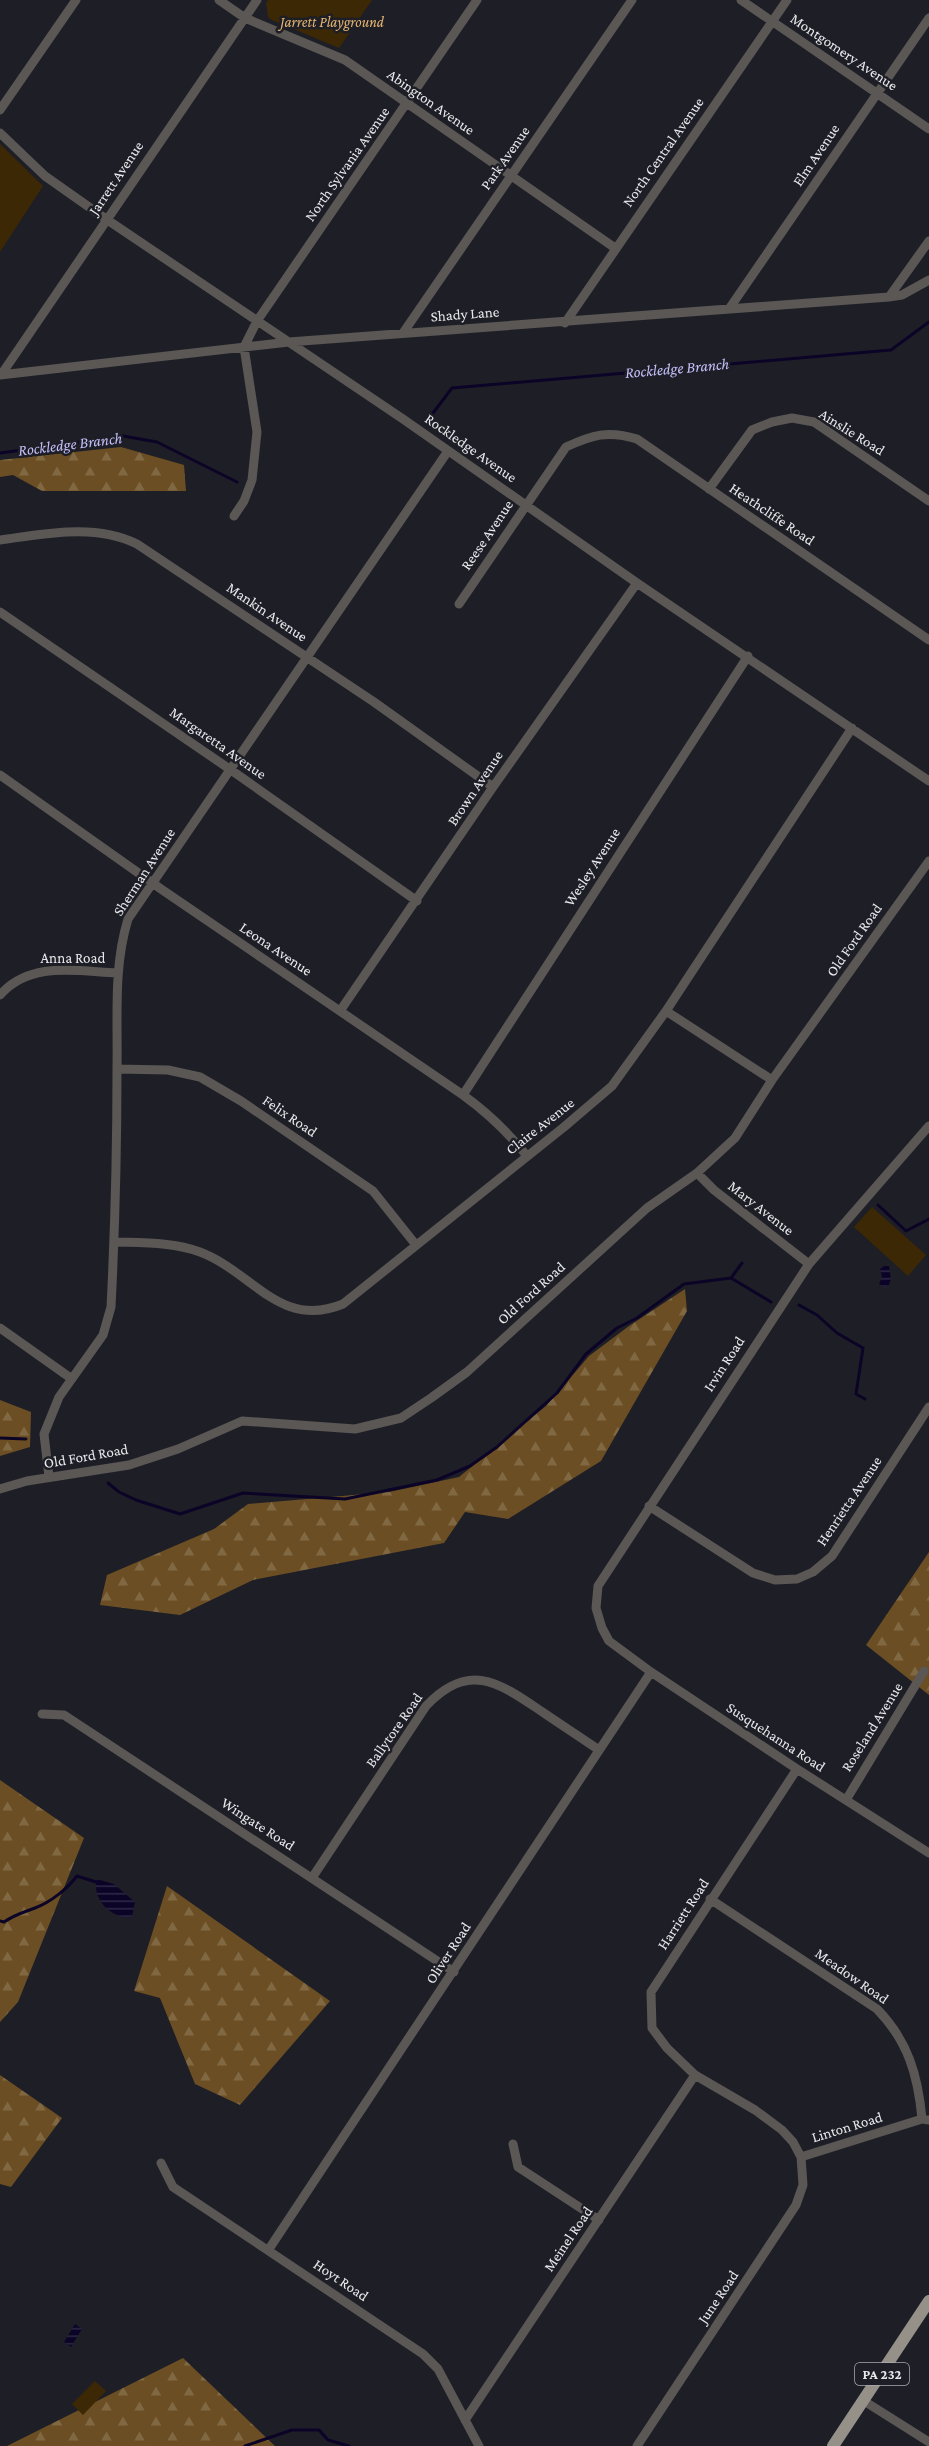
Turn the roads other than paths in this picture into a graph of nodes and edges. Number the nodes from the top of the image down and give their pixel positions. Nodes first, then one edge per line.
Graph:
1 (76, 0) edge
2 (219, 0) edge
3 (257, 0) edge
4 (477, 0) edge
5 (632, 0) edge
6 (741, 0) edge
7 (787, 0) edge
8 (245, 18) junction
9 (929, 18) edge
10 (772, 22) junction
11 (877, 93) junction
12 (407, 103) junction
13 (0, 110) edge
14 (929, 129) edge
15 (0, 134) edge
16 (511, 175) junction
17 (106, 219) junction
18 (929, 241) edge
19 (615, 248) junction
20 (929, 280) edge
21 (889, 297) junction
22 (729, 309) junction
23 (256, 321) junction
24 (565, 323) junction
25 (403, 333) junction
26 (289, 342) junction
27 (244, 346) junction
28 (1, 375) edge
29 (591, 435) joint
30 (448, 451) junction
31 (710, 489) junction
32 (929, 501) edge
33 (526, 504) junction
34 (234, 516) dead end
35 (0, 540) edge
36 (638, 583) junction
37 (459, 604) dead end
38 (0, 612) edge
39 (929, 640) edge
40 (748, 656) junction
41 (307, 658) junction
42 (852, 728) junction
43 (231, 770) junction
44 (0, 775) edge
45 (929, 781) edge
46 (493, 787) junction
47 (929, 861) edge
48 (152, 883) junction
49 (417, 901) junction
50 (117, 973) junction
51 (0, 995) edge
52 (340, 1011) junction
53 (666, 1011) junction
54 (117, 1069) junction
55 (772, 1080) junction
56 (463, 1095) junction
57 (929, 1126) edge
58 (526, 1156) junction
59 (697, 1173) junction
60 (114, 1242) junction
61 (416, 1245) junction
62 (809, 1264) junction
63 (0, 1328) edge
64 (72, 1379) junction
65 (929, 1407) edge
66 (49, 1477) junction
67 (0, 1489) edge
68 (649, 1506) junction
69 (609, 1641) joint
70 (924, 1671) dead end
71 (651, 1672) junction
72 (42, 1714) dead end
73 (599, 1749) junction
74 (797, 1770) junction
75 (846, 1800) junction
76 (929, 1853) edge
77 (312, 1878) junction
78 (711, 1899) junction
79 (454, 1972) junction
80 (695, 2075) junction
81 (926, 2119) edge
82 (513, 2144) dead end
83 (801, 2157) junction
84 (161, 2163) dead end
85 (599, 2220) junction
86 (269, 2249) junction
87 (929, 2301) edge
88 (864, 2401) junction
89 (465, 2420) junction
90 (929, 2442) edge
91 (479, 2446) edge
92 (637, 2446) edge
93 (833, 2446) edge

1 - 13 street
2 - 8 street, Abington Avenue
3 - 8 street, Jarrett Avenue
4 - 12 street, North Sylvania Avenue
5 - 16 street, Park Avenue
6 - 10 street, Montgomery Avenue
7 - 10 street, North Central Avenue
8 - 12 street, Abington Avenue
8 - 17 street, Jarrett Avenue
9 - 11 street, Elm Avenue
10 - 11 street, Montgomery Avenue
10 - 19 street, North Central Avenue
11 - 14 street, Montgomery Avenue
11 - 22 street, Elm Avenue
12 - 16 street, Abington Avenue
12 - 23 street, North Sylvania Avenue
15 - 17 street, Rockledge Avenue
16 - 19 street, Abington Avenue
16 - 25 street, Park Avenue
17 - 23 street, Rockledge Avenue
17 - 28 street, Jarrett Avenue
18 - 21 street
19 - 24 street, North Central Avenue
20 - 21 street, Shady Lane
21 - 22 street, Shady Lane
22 - 24 street, Shady Lane
23 - 26 street, Rockledge Avenue
23 - 27 street, North Sylvania Avenue
24 - 25 street, Shady Lane
25 - 26 street, Shady Lane
26 - 27 street, Shady Lane
26 - 30 street, Rockledge Avenue
27 - 28 street, Shady Lane
27 - 34 street
29 - 31 street, Heathcliffe Road
29 - 33 street, Reese Avenue
30 - 33 street, Rockledge Avenue
30 - 41 street, Sherman Avenue
31 - 32 street, Ainslie Road
31 - 39 street, Heathcliffe Road
33 - 36 street, Rockledge Avenue
33 - 37 street, Reese Avenue
35 - 41 street, Mankin Avenue
36 - 40 street, Rockledge Avenue
36 - 46 street, Brown Avenue
38 - 43 street, Margaretta Avenue
40 - 42 street, Rockledge Avenue
40 - 56 street, Wesley Avenue
41 - 43 street, Sherman Avenue
41 - 46 street, Mankin Avenue
42 - 45 street, Rockledge Avenue
42 - 53 street, Claire Avenue
43 - 48 street, Sherman Avenue
43 - 49 street, Margaretta Avenue
44 - 48 street, Leona Avenue
46 - 49 street, Brown Avenue
47 - 55 street, Old Ford Road
48 - 50 street, Sherman Avenue
48 - 52 street, Leona Avenue
49 - 52 street, Brown Avenue
50 - 51 street, Anna Road
50 - 54 street, Sherman Avenue
52 - 56 street, Leona Avenue
53 - 55 street
53 - 58 street, Claire Avenue
54 - 60 street, Sherman Avenue
54 - 61 street, Felix Road
55 - 59 street, Old Ford Road
56 - 58 street, Leona Avenue
57 - 62 street, Irvin Road
58 - 61 street, Claire Avenue
59 - 62 street, Mary Avenue
59 - 66 street, Old Ford Road
60 - 61 street, Claire Avenue
60 - 64 street, Sherman Avenue
62 - 68 street, Irvin Road
63 - 64 street
64 - 66 street, Sherman Avenue
65 - 68 street, Henrietta Avenue
66 - 67 street, Old Ford Road
68 - 69 street, Irvin Road
69 - 71 street, Susquehanna Road
70 - 75 street, Roseland Avenue
71 - 73 street, Oliver Road
71 - 74 street, Susquehanna Road
72 - 77 street, Wingate Road
73 - 77 street, Ballytore Road
73 - 79 street, Oliver Road
74 - 75 street, Susquehanna Road
74 - 78 street, Harriett Road
75 - 76 street, Susquehanna Road
77 - 79 street, Wingate Road
78 - 80 street, Harriett Road
78 - 81 street, Meadow Road
79 - 86 street, Oliver Road
80 - 83 street, Linton Road
80 - 85 street, Meinel Road
81 - 83 street, Linton Road
82 - 85 street
83 - 92 street, June Road
84 - 86 street, Hoyt Road
85 - 89 street, Meinel Road
86 - 89 street, Hoyt Road
87 - 88 main road, PA 232
88 - 90 street
88 - 93 main road, PA 232
89 - 91 street, Hoyt Road

